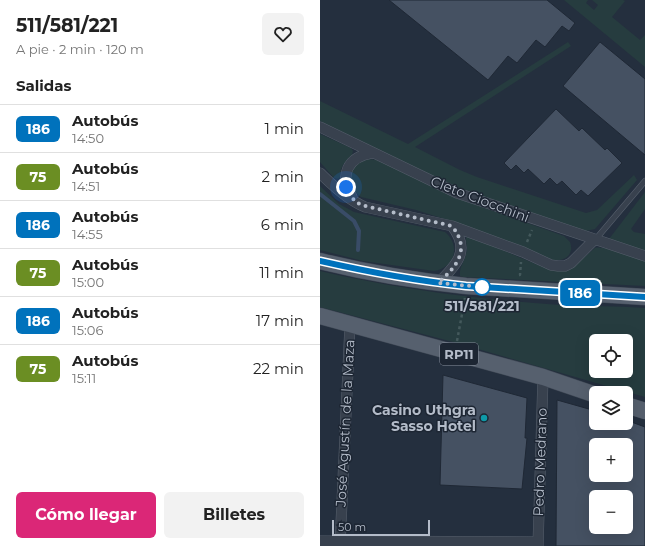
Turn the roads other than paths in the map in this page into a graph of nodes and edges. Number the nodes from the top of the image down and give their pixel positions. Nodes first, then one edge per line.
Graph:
1 (320, 127) edge
2 (372, 153) junction
3 (320, 173) edge
4 (645, 181) edge
5 (355, 202) junction
6 (452, 226) junction
7 (594, 240) junction
8 (645, 256) edge
9 (320, 261) edge
10 (438, 283) junction
11 (645, 297) edge
12 (320, 316) edge
13 (350, 324) junction
14 (543, 377) junction
15 (589, 393) edge
16 (633, 407) edge
17 (645, 411) edge
18 (320, 541) edge
19 (340, 544) edge
20 (538, 544) edge

1 - 2 street, Cleto Ciocchini
2 - 5 street
2 - 7 street, Cleto Ciocchini
3 - 5 street
4 - 7 lane
5 - 6 street
6 - 7 street
6 - 10 street
7 - 8 street, Cleto Ciocchini
9 - 10 main road
10 - 11 main road
12 - 13 main road, RP11
13 - 14 main road, RP11
13 - 19 street, José Agustín de la Maza
14 - 15 main road, RP11
14 - 20 street, Pedro Medrano
16 - 17 main road
18 - 19 street
19 - 20 street

